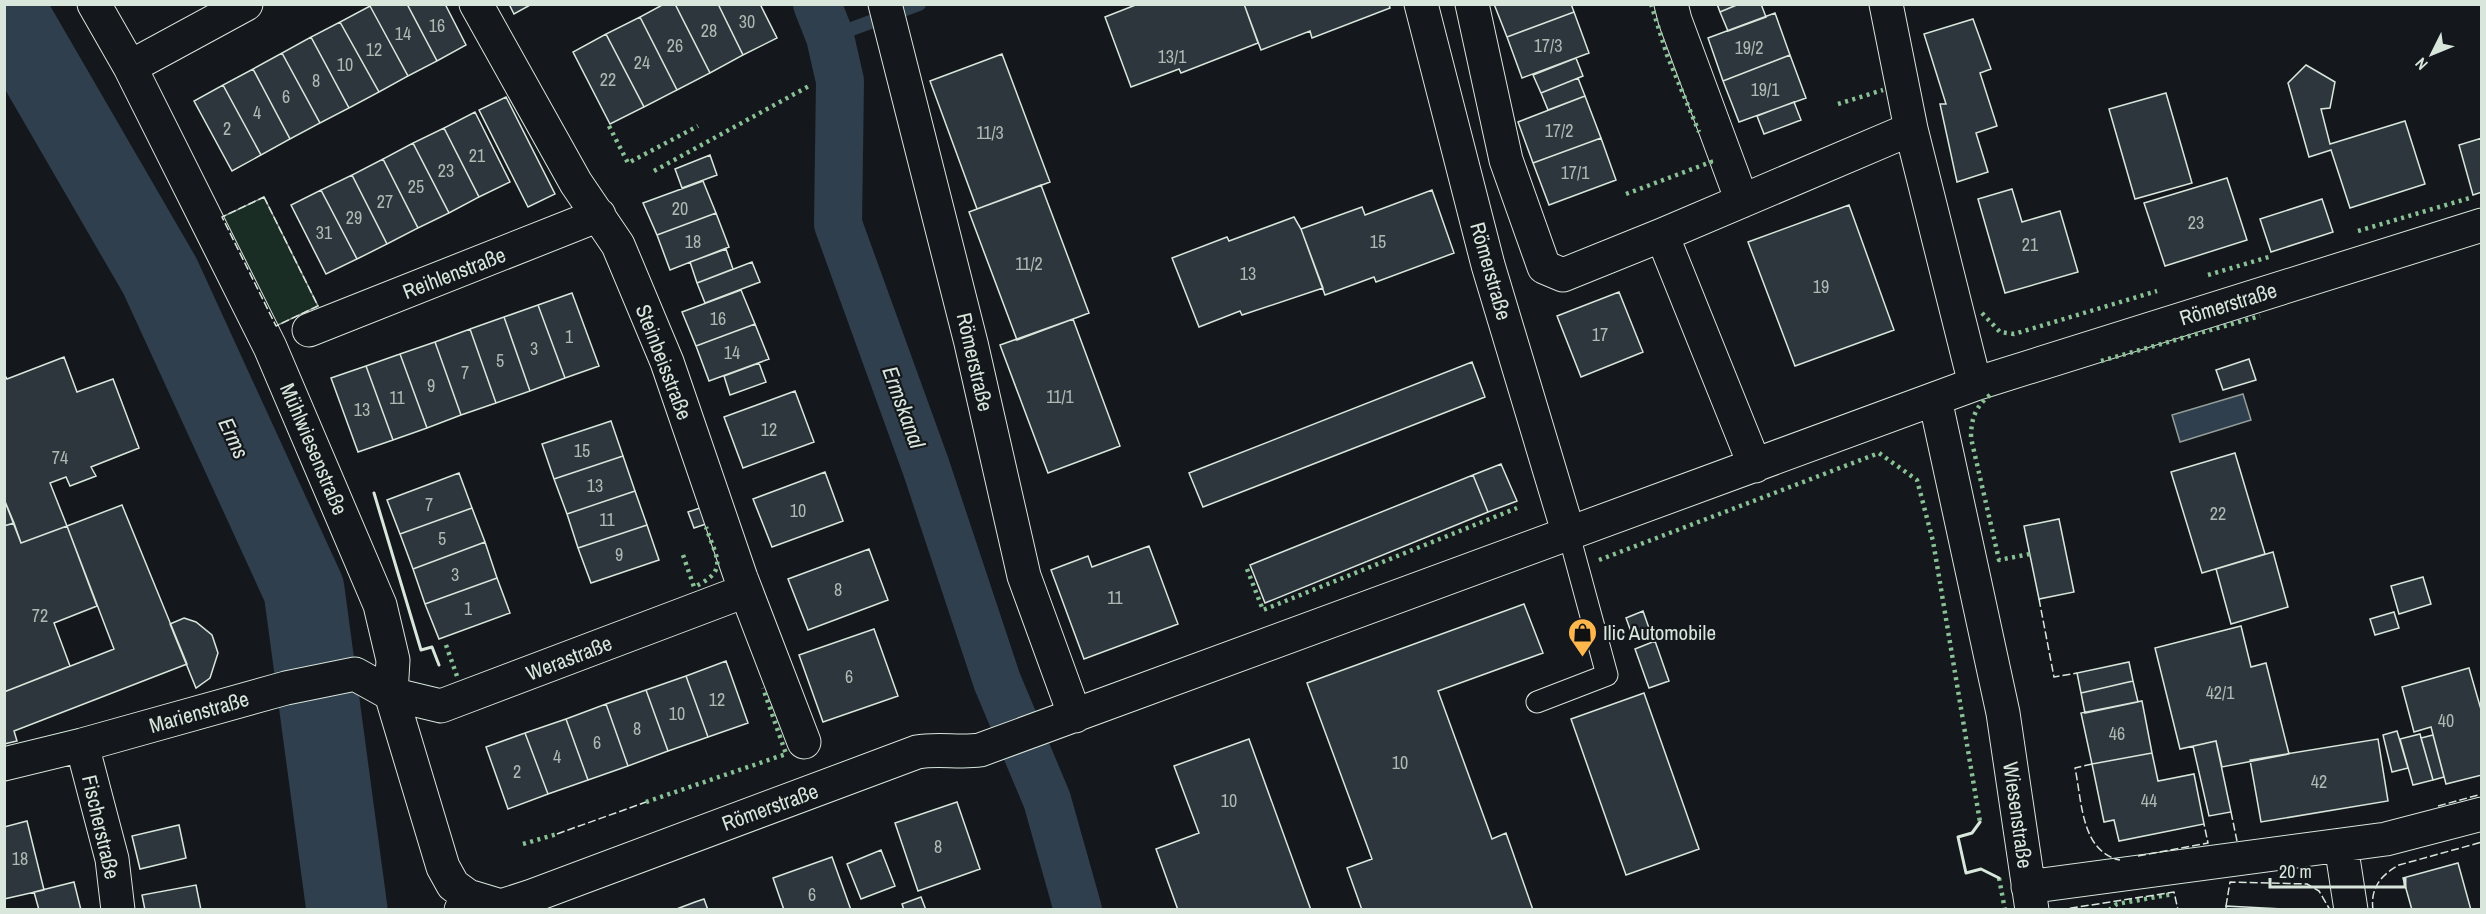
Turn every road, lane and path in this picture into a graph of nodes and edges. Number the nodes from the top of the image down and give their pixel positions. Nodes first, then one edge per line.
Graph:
1 (94, 4) edge
2 (246, 4) edge
3 (476, 4) edge
4 (1421, 4) edge
5 (1472, 4) edge
6 (1671, 4) edge
7 (1886, 4) edge
8 (889, 20) edge
9 (130, 67) junction
10 (1911, 129) junction
11 (1742, 201) junction
12 (598, 215) junction
13 (2481, 225) edge
14 (1662, 235) junction
15 (309, 330) dead end
16 (1975, 384) junction
17 (1935, 399) junction
18 (1755, 466) junction
19 (1569, 535) junction
20 (745, 591) junction
21 (391, 694) junction
22 (1537, 702) dead end
23 (1064, 720) junction
24 (804, 742) dead end
25 (82, 745) junction
26 (4, 764) edge
27 (2481, 814) edge
28 (2342, 845) junction
29 (2030, 898) edge
30 (465, 903) edge
31 (118, 909) edge
32 (2351, 909) edge

1 - 9 street, Mühlwiesenstraße
2 - 9 street
3 - 12 street, Steinbeisstraße
4 - 19 street, Römerstraße
5 - 14 street
6 - 11 street
7 - 10 street
8 - 23 street, Römerstraße
9 - 21 street, Mühlwiesenstraße
10 - 11 street
10 - 16 street
11 - 14 street
12 - 15 street, Reihlenstraße
12 - 20 street, Steinbeisstraße
13 - 16 street, Römerstraße
14 - 18 street
16 - 17 street, Römerstraße
17 - 18 street, Römerstraße
17 - 29 street, Wiesenstraße
18 - 19 street, Römerstraße
19 - 22 lane
19 - 23 street, Römerstraße
20 - 21 street, Werastraße
20 - 24 street, Steinbeisstraße
21 - 25 street, Marienstraße
21 - 30 street, Mühlwiesenstraße
23 - 30 street, Römerstraße
25 - 26 street, Marienstraße
25 - 31 street, Fischerstraße
27 - 28 street, Wiesenstraße
28 - 29 street, Wiesenstraße
28 - 32 street

